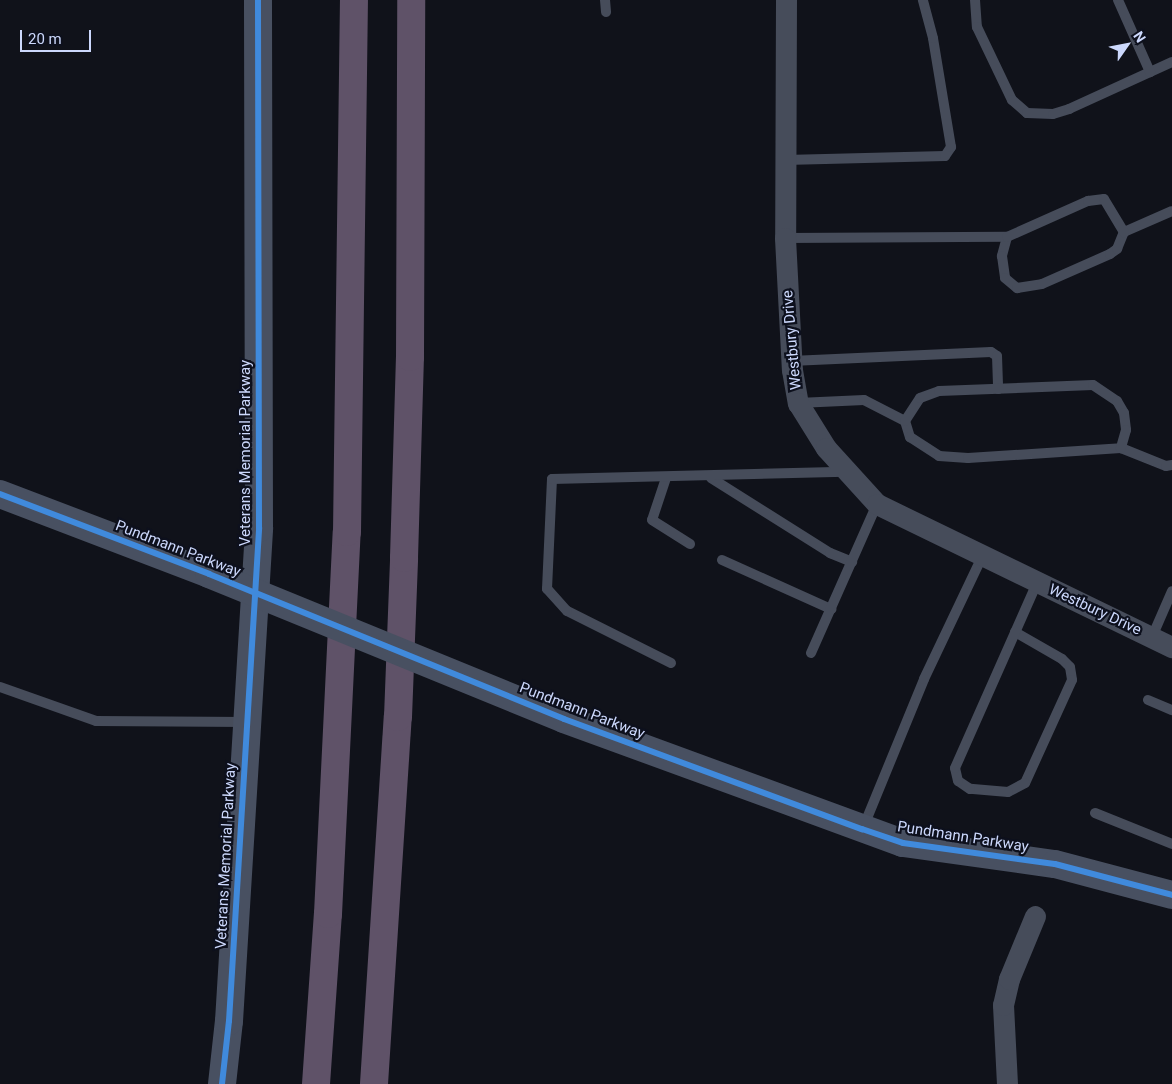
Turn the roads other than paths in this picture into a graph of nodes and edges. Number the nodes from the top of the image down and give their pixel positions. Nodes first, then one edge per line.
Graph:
1 (258, 0) edge
2 (354, 0) edge
3 (411, 0) edge
4 (605, 0) edge
5 (786, 0) edge
6 (923, 0) edge
7 (975, 0) edge
8 (1118, 0) edge
9 (606, 12) dead end
10 (1172, 62) edge
11 (1150, 72) junction
12 (785, 160) junction
13 (1172, 211) edge
14 (1124, 232) junction
15 (1007, 237) junction
16 (785, 238) junction
17 (791, 361) junction
18 (998, 389) junction
19 (798, 403) junction
20 (905, 421) junction
21 (1121, 448) junction
22 (1172, 465) edge
23 (845, 472) junction
24 (666, 478) junction
25 (710, 478) junction
26 (0, 494) edge
27 (877, 504) junction
28 (690, 544) dead end
29 (982, 557) junction
30 (722, 560) dead end
31 (852, 562) junction
32 (1037, 583) junction
33 (1172, 591) edge
34 (831, 609) junction
35 (1015, 632) junction
36 (1152, 637) junction
37 (1172, 647) edge
38 (811, 653) dead end
39 (671, 663) dead end
40 (0, 687) edge
41 (1148, 700) dead end
42 (1172, 710) edge
43 (246, 722) junction
44 (1095, 813) dead end
45 (862, 829) junction
46 (1172, 844) edge
47 (1172, 895) edge
48 (1035, 916) dead end
49 (222, 1084) edge
50 (316, 1084) edge
51 (374, 1084) edge
52 (1007, 1084) edge

1 - 43 street, Veterans Memorial Parkway
2 - 50 highway
3 - 51 highway
4 - 9 lane
5 - 12 street, Westbury Drive
6 - 12 lane
7 - 11 lane
8 - 11 lane
10 - 11 lane
12 - 16 street, Westbury Drive
13 - 14 lane
14 - 15 lane
14 - 15 lane
15 - 16 lane
16 - 17 street, Westbury Drive
17 - 18 lane
17 - 19 street, Westbury Drive
18 - 20 lane
18 - 21 lane
19 - 20 lane
19 - 23 street, Westbury Drive
20 - 21 lane
21 - 22 lane
23 - 25 lane
23 - 27 street, Westbury Drive
24 - 25 lane
24 - 28 lane
24 - 39 lane
25 - 31 lane
26 - 45 street, Pundmann Parkway, bridge
27 - 29 street, Westbury Drive
27 - 31 lane
29 - 32 street, Westbury Drive
29 - 45 lane
30 - 34 lane
31 - 34 lane
32 - 35 lane
32 - 36 street, Westbury Drive
33 - 36 lane
34 - 38 lane
35 - 35 lane
36 - 37 street, Westbury Drive
40 - 43 lane
41 - 42 lane
43 - 49 street, Veterans Memorial Parkway
44 - 46 lane
45 - 47 street, Pundmann Parkway
48 - 52 street

